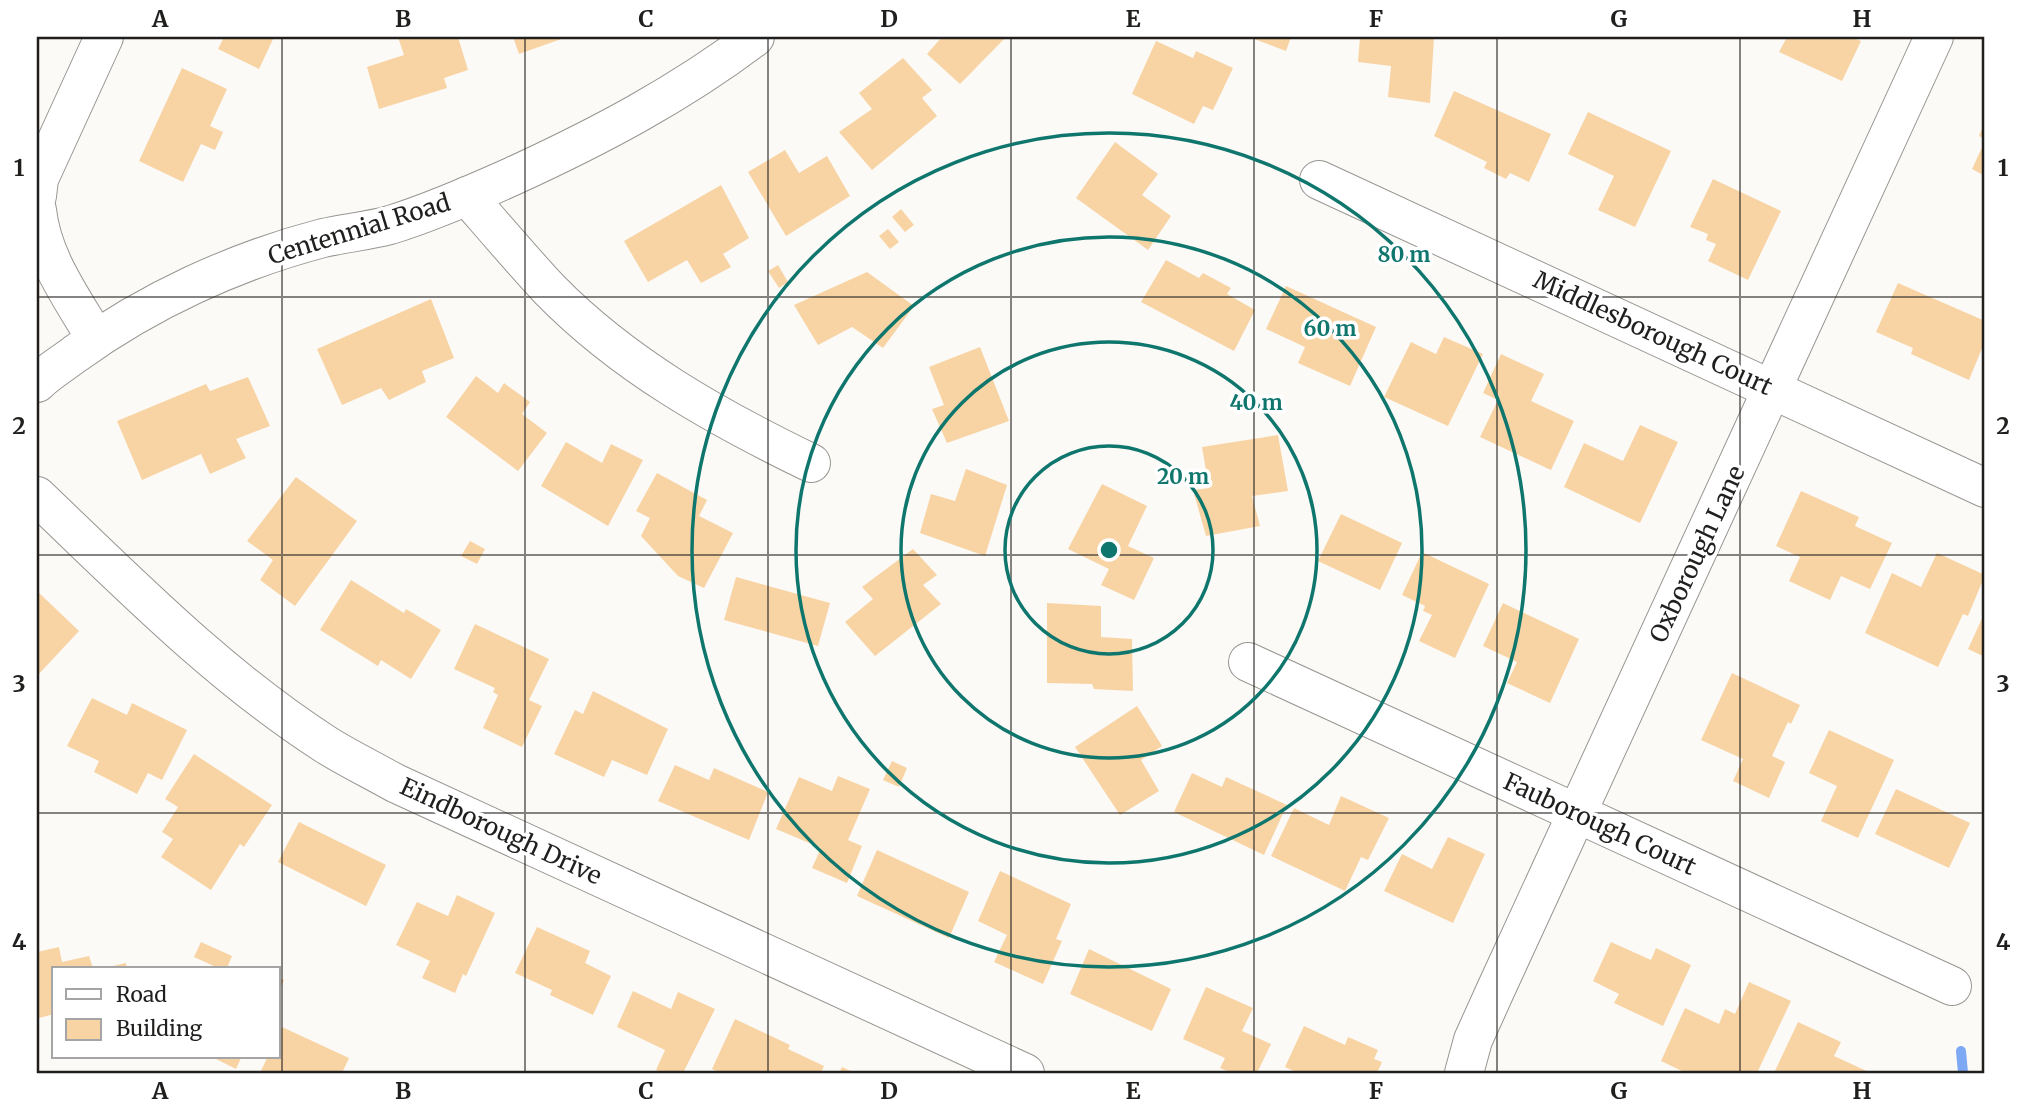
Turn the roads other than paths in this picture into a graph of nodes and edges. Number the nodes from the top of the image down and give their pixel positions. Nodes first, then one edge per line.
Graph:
1 (104, 37) edge
2 (755, 37) edge
3 (1934, 37) edge
4 (1320, 180) dead end
5 (37, 196) edge
6 (467, 196) junction
7 (37, 210) edge
8 (96, 339) junction
9 (37, 383) edge
10 (1774, 389) junction
11 (811, 463) dead end
12 (1985, 488) edge
13 (37, 496) edge
14 (1248, 662) dead end
15 (1577, 813) junction
16 (1952, 986) dead end
17 (1025, 1073) edge
18 (1464, 1073) edge

1 - 5 street
2 - 6 street, Centennial Road
3 - 10 street, Oxborough Lane
4 - 10 street, Middlesborough Court
6 - 8 street, Centennial Road
6 - 11 street
7 - 8 street
8 - 9 street, Centennial Road
10 - 12 street, Middlesborough Court
10 - 15 street, Oxborough Lane
13 - 17 street, Eindborough Drive
14 - 15 street, Fauborough Court
15 - 16 street, Fauborough Court
15 - 18 street, Oxborough Lane

